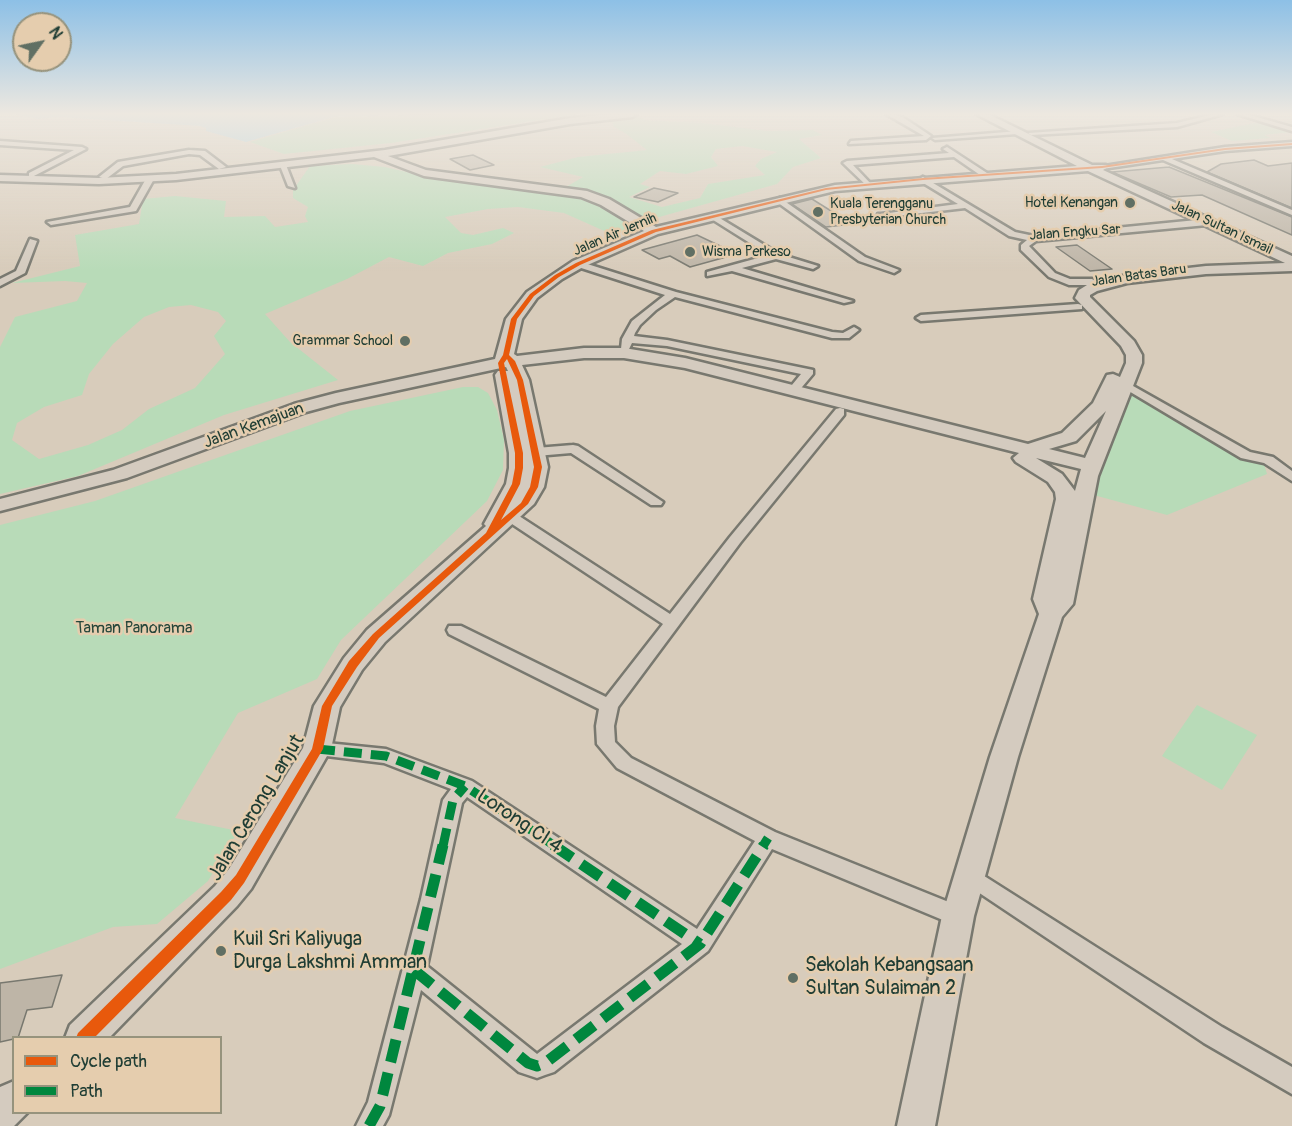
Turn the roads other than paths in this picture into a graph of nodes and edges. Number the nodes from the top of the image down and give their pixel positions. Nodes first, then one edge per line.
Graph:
1 (48, 167) edge
2 (117, 167) edge
3 (222, 167) joint
4 (228, 167) edge
5 (267, 167) edge
6 (283, 167) edge
7 (410, 167) edge
8 (850, 167) edge
9 (973, 167) edge
10 (1092, 167) edge
11 (1120, 167) edge
12 (1188, 167) edge
13 (1193, 167) edge
14 (1099, 170) junction
15 (32, 175) junction
16 (986, 175) junction
17 (0, 176) edge
18 (103, 177) junction
19 (150, 179) junction
20 (923, 179) junction
21 (867, 184) junction
22 (292, 186) dead end
23 (780, 200) junction
24 (1290, 205) edge
25 (965, 206) junction
26 (1292, 213) edge
27 (713, 216) junction
28 (881, 216) dead end
29 (51, 222) dead end
30 (1207, 222) junction
31 (654, 231) junction
32 (1235, 236) junction
33 (1034, 239) junction
34 (33, 241) dead end
35 (1267, 249) junction
36 (776, 256) junction
37 (1292, 256) edge
38 (578, 264) junction
39 (1292, 265) edge
40 (813, 266) dead end
41 (1261, 266) junction
42 (732, 268) junction
43 (894, 270) dead end
44 (1222, 270) junction
45 (710, 274) dead end
46 (1292, 278) edge
47 (1097, 280) junction
48 (0, 283) edge
49 (673, 294) junction
50 (848, 301) dead end
51 (1078, 308) junction
52 (921, 318) dead end
53 (854, 330) dead end
54 (625, 346) junction
55 (509, 367) junction
56 (459, 377) junction
57 (1126, 385) junction
58 (840, 412) junction
59 (536, 452) junction
60 (1026, 454) junction
61 (1090, 471) junction
62 (1292, 477) edge
63 (656, 502) dead end
64 (0, 506) edge
65 (0, 517) edge
66 (501, 525) junction
67 (1051, 614) junction
68 (673, 623) junction
69 (455, 630) dead end
70 (609, 706) junction
71 (317, 749) junction
72 (465, 786) junction
73 (768, 838) junction
74 (970, 876) junction
75 (958, 916) junction
76 (700, 944) junction
77 (414, 970) junction
78 (85, 1036) edge
79 (1292, 1082) edge
80 (12, 1102) edge
81 (0, 1112) edge
82 (369, 1126) edge
83 (916, 1126) edge

1 - 15 street
2 - 18 street
3 - 4 main road
3 - 18 main road
5 - 19 main road
6 - 22 street
7 - 31 main road
8 - 21 street
9 - 16 street
10 - 14 main road, Jalan Sultan Ismail
11 - 14 street
12 - 26 street
13 - 24 street
14 - 16 main road, Jalan Air Jernih
14 - 30 main road, Jalan Sultan Ismail
15 - 17 main road
15 - 18 main road
16 - 20 main road, Jalan Air Jernih
17 - 19 main road
19 - 29 street
20 - 21 main road, Jalan Air Jernih
20 - 25 street, Jalan Engku Sar
21 - 23 main road, Jalan Air Jernih
23 - 27 main road, Jalan Air Jernih
23 - 43 street
25 - 28 street
25 - 33 street, Jalan Engku Sar
27 - 31 main road, Jalan Air Jernih
27 - 36 street
30 - 32 main road, Jalan Sultan Ismail
30 - 33 street, Jalan Engku Sar
31 - 38 main road, Jalan Air Jernih
32 - 35 main road, Jalan Sultan Ismail
32 - 41 main road
33 - 47 street
34 - 48 street
35 - 37 main road
35 - 39 main road, Jalan Sultan Ismail
36 - 40 street
36 - 42 street
38 - 49 street
38 - 55 main road, Jalan Air Jernih
39 - 41 main road, Jalan Batas Baru
41 - 44 main road, Jalan Batas Baru
41 - 47 main road, Jalan Batas Baru
42 - 45 street
42 - 50 street
44 - 46 main road
44 - 57 main road, Jalan Batas Baru
47 - 51 main road, Jalan Batas Baru
49 - 53 street
49 - 54 street
51 - 52 street
51 - 60 main road, Jalan Batas Baru
54 - 55 main road, Jalan Kemajuan
54 - 60 main road, Jalan Kemajuan
55 - 56 main road, Jalan Kemajuan
55 - 56 main road
55 - 56 main road
55 - 58 main road
55 - 59 main road, Jalan Cerong Lanjut
55 - 66 main road, Jalan Cerong Lanjut
56 - 64 main road, Jalan Kemajuan
56 - 65 main road, Jalan Kemajuan
57 - 61 main road, Jalan Batas Baru
57 - 62 street
58 - 60 main road
58 - 68 street
59 - 63 street
59 - 66 main road, Jalan Cerong Lanjut
60 - 61 main road
60 - 67 main road
61 - 67 main road, Jalan Batas Baru
66 - 68 street
66 - 71 main road, Jalan Cerong Lanjut
67 - 74 main road
68 - 70 street
69 - 70 street
70 - 73 street
71 - 72 street, Lorong Cl 4
71 - 78 main road, Jalan Cerong Lanjut
72 - 76 street, Lorong Cl 4
72 - 77 street
73 - 75 street
73 - 76 street
74 - 75 main road
74 - 79 street
75 - 83 main road
76 - 77 street
77 - 82 street
80 - 81 main road

